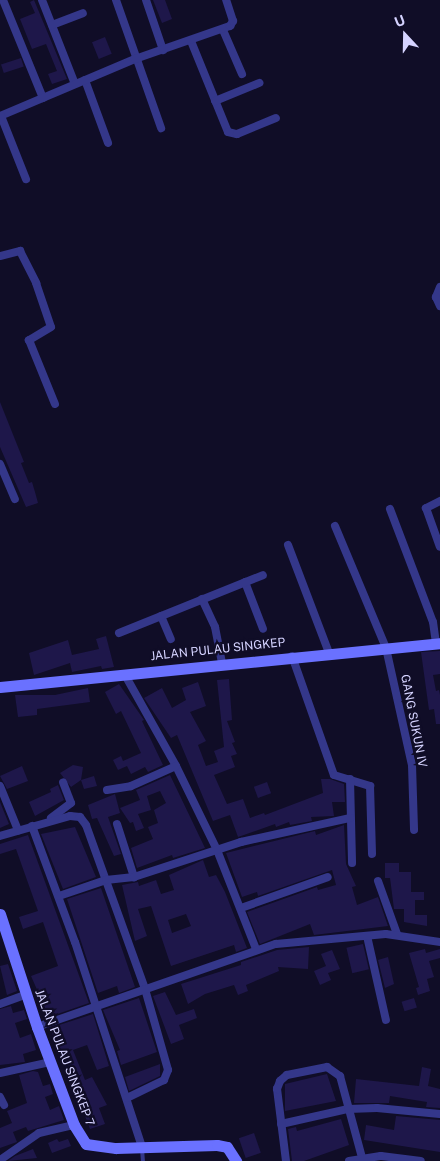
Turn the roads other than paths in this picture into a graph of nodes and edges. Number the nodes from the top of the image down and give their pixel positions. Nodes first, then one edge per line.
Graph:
1 (3, 0) edge
2 (42, 0) edge
3 (116, 0) edge
4 (146, 0) edge
5 (226, 0) edge
6 (83, 13) dead end
7 (52, 25) junction
8 (223, 30) junction
9 (191, 41) junction
10 (163, 50) junction
11 (136, 59) junction
12 (242, 74) dead end
13 (85, 80) junction
14 (259, 83) dead end
15 (75, 84) junction
16 (43, 98) junction
17 (215, 101) junction
18 (0, 116) edge
19 (276, 118) dead end
20 (161, 128) dead end
21 (108, 143) dead end
22 (26, 179) dead end
23 (0, 256) edge
24 (440, 286) edge
25 (440, 306) edge
26 (54, 404) dead end
27 (0, 464) edge
28 (16, 499) dead end
29 (440, 501) edge
30 (390, 509) dead end
31 (336, 526) dead end
32 (288, 545) dead end
33 (440, 547) edge
34 (263, 575) dead end
35 (245, 582) junction
36 (202, 600) junction
37 (161, 616) junction
38 (263, 629) dead end
39 (119, 633) dead end
40 (171, 640) dead end
41 (438, 643) edge
42 (386, 648) junction
43 (329, 653) junction
44 (292, 656) junction
45 (222, 663) junction
46 (125, 675) junction
47 (0, 687) edge
48 (176, 766) junction
49 (350, 779) junction
50 (63, 782) dead end
51 (0, 786) edge
52 (107, 790) dead end
53 (350, 818) junction
54 (43, 823) junction
55 (117, 824) dead end
56 (32, 826) junction
57 (18, 830) junction
58 (414, 830) dead end
59 (0, 836) edge
60 (217, 850) junction
61 (372, 854) dead end
62 (352, 862) dead end
63 (328, 876) dead end
64 (134, 877) junction
65 (106, 880) junction
66 (378, 881) dead end
67 (58, 896) junction
68 (241, 908) junction
69 (0, 914) edge
70 (397, 934) junction
71 (367, 936) junction
72 (440, 942) edge
73 (256, 949) junction
74 (145, 989) junction
75 (25, 995) junction
76 (0, 1004) edge
77 (96, 1006) junction
78 (386, 1020) dead end
79 (37, 1028) junction
80 (50, 1062) junction
81 (0, 1073) edge
82 (0, 1097) edge
83 (127, 1098) junction
84 (4, 1105) dead end
85 (348, 1109) junction
86 (440, 1114) edge
87 (74, 1124) junction
88 (281, 1124) junction
89 (142, 1147) junction
90 (0, 1160) edge
91 (363, 1160) edge
92 (143, 1161) edge
93 (236, 1161) edge
94 (286, 1161) edge
95 (349, 1161) edge
96 (421, 1161) edge

1 - 16 street
2 - 7 street
3 - 11 street
4 - 10 street
5 - 8 street
6 - 7 street
7 - 15 street
8 - 9 street
8 - 12 street
9 - 10 street
9 - 17 street
10 - 11 street
11 - 13 street
11 - 20 street
13 - 15 street
13 - 21 street
14 - 17 street
15 - 16 street
16 - 18 street
17 - 19 street
18 - 22 street
23 - 26 street
24 - 25 street
27 - 28 street
29 - 33 street
30 - 41 street
31 - 42 street, GANG SUKUN IV
32 - 43 street
34 - 35 street
35 - 36 street
35 - 38 street
36 - 37 street
36 - 45 street
37 - 39 street
37 - 40 street
41 - 42 street, JALAN PULAU SINGKEP
42 - 43 street, JALAN PULAU SINGKEP
42 - 58 street, GANG SUKUN IV
43 - 44 street, JALAN PULAU SINGKEP
44 - 45 street, JALAN PULAU SINGKEP
44 - 49 street
45 - 46 street, JALAN PULAU SINGKEP
46 - 47 street, JALAN PULAU SINGKEP
46 - 48 street
48 - 52 street
48 - 60 street
49 - 53 street
49 - 61 street
50 - 54 street
51 - 57 street
53 - 60 street
53 - 62 street
54 - 56 street
54 - 65 street
55 - 64 street
56 - 57 street
56 - 67 street
57 - 59 street
60 - 64 street
60 - 68 street
63 - 68 street
64 - 65 street
65 - 67 street
65 - 74 street
66 - 70 street
67 - 77 street
68 - 73 street
69 - 75 street, JALAN PULAU SINGKEP 7
70 - 71 street
70 - 72 street
71 - 73 street
71 - 78 street
73 - 74 street
74 - 77 street
74 - 83 street
75 - 76 street
75 - 79 street, JALAN PULAU SINGKEP 7
77 - 79 street
77 - 83 street
79 - 80 street, JALAN PULAU SINGKEP 7
80 - 81 street
80 - 87 street, JALAN PULAU SINGKEP 7
82 - 84 street
83 - 89 street
85 - 86 street
85 - 88 street
85 - 88 street
85 - 91 street
87 - 89 street, JALAN PULAU SINGKEP 7
87 - 90 street
88 - 94 street
89 - 92 lane
89 - 93 street, JALAN PULAU SINGKEP 7
91 - 95 street
91 - 96 street

